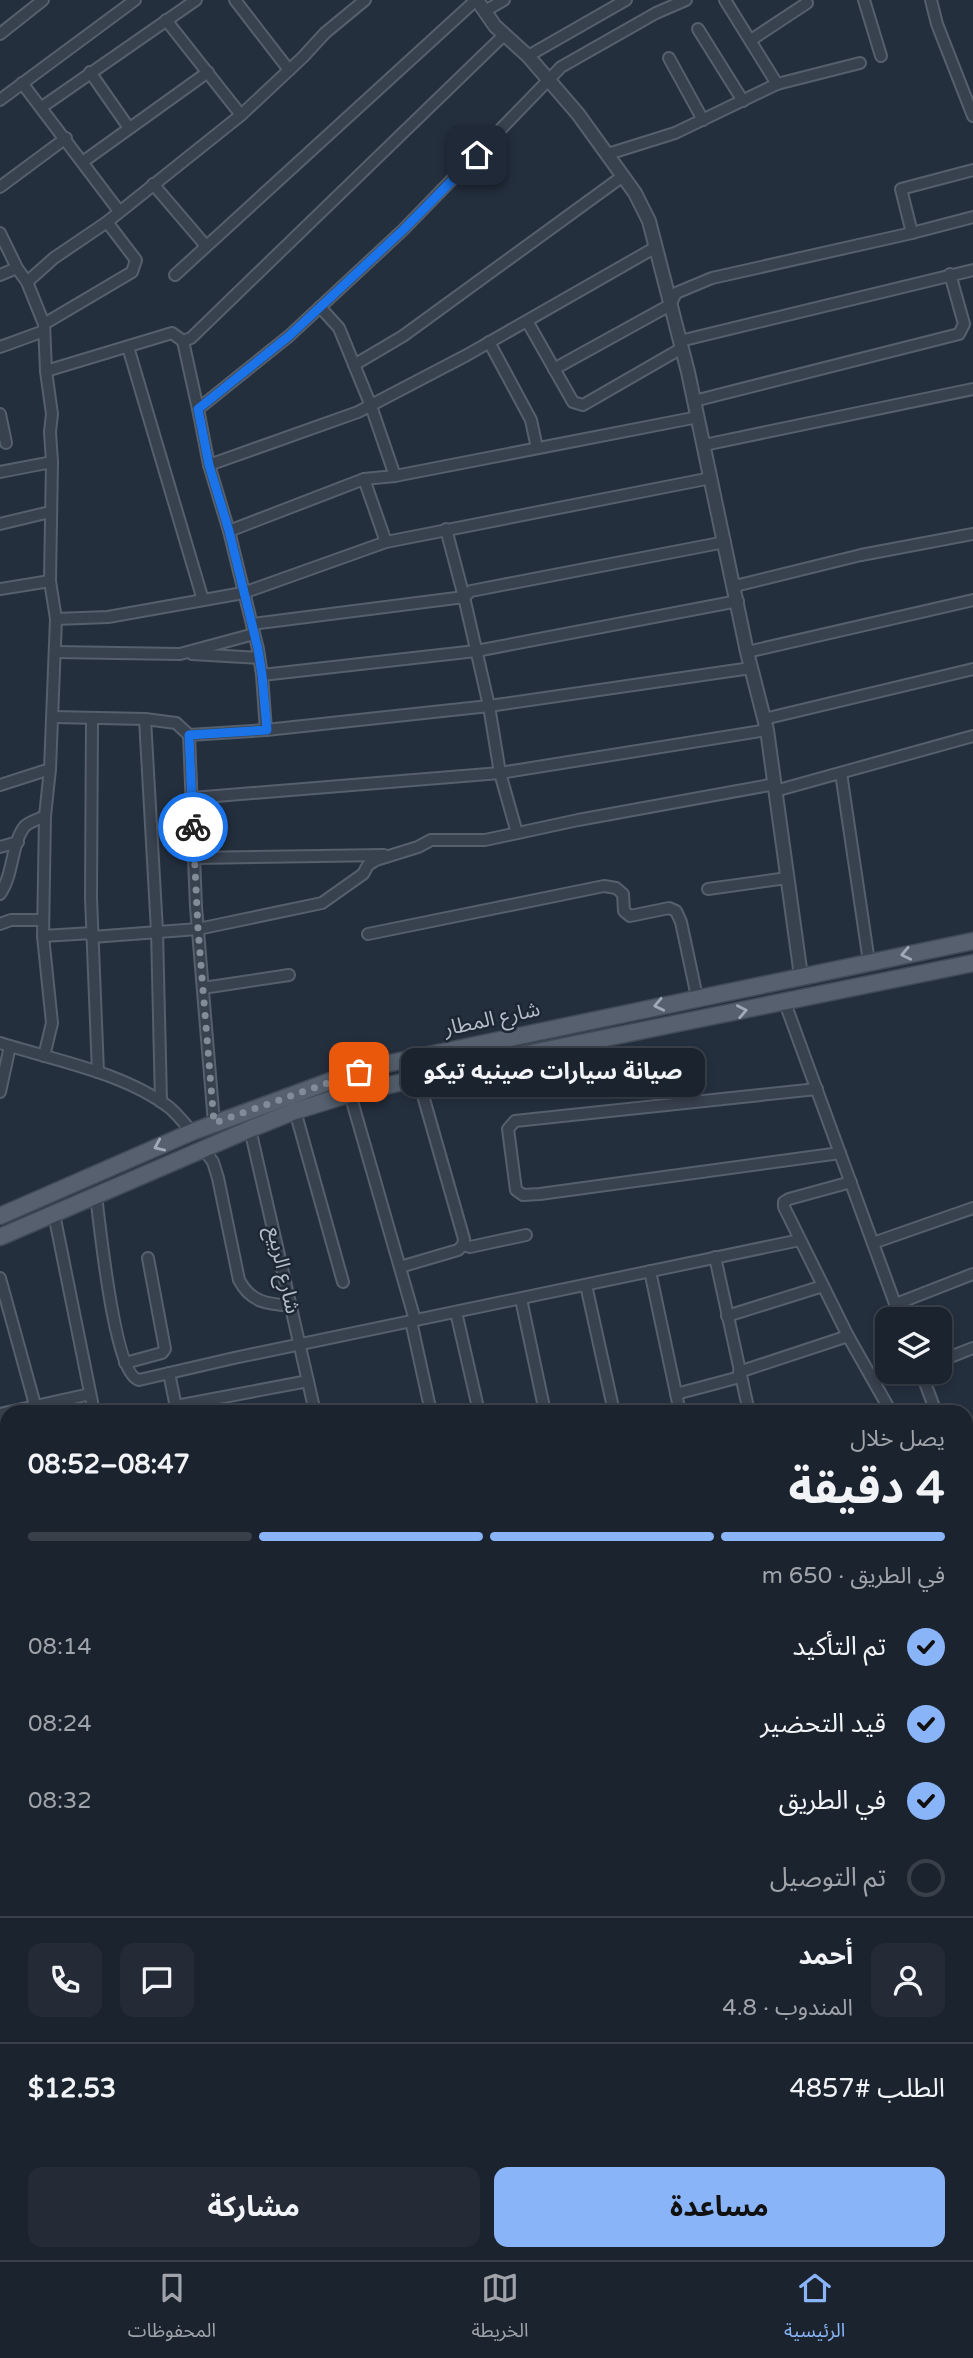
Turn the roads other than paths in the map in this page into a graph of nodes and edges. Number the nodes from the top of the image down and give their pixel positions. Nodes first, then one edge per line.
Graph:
1 (43, 0) edge
2 (135, 0) edge
3 (196, 0) edge
4 (235, 0) edge
5 (476, 0) edge
6 (504, 0) edge
7 (626, 0) edge
8 (686, 0) edge
9 (725, 0) edge
10 (864, 0) edge
11 (931, 0) edge
12 (359, 1) edge
13 (807, 3) dead end
14 (485, 11) junction
15 (166, 20) junction
16 (698, 29) dead end
17 (0, 34) edge
18 (504, 35) junction
19 (751, 40) junction
20 (528, 56) junction
21 (881, 57) dead end
22 (669, 58) dead end
23 (860, 63) dead end
24 (289, 70) junction
25 (90, 72) junction
26 (208, 72) junction
27 (550, 81) junction
28 (22, 83) junction
29 (777, 84) junction
30 (968, 89) edge
31 (0, 100) edge
32 (743, 101) junction
33 (42, 107) junction
34 (241, 115) junction
35 (973, 116) edge
36 (704, 120) junction
37 (129, 128) junction
38 (66, 138) junction
39 (608, 154) junction
40 (83, 161) junction
41 (973, 170) edge
42 (623, 176) junction
43 (153, 184) junction
44 (0, 187) edge
45 (119, 211) junction
46 (973, 217) edge
47 (107, 222) junction
48 (0, 233) edge
49 (912, 233) junction
50 (206, 246) junction
51 (656, 247) junction
52 (17, 268) junction
53 (973, 270) edge
54 (950, 274) junction
55 (0, 275) edge
56 (175, 275) dead end
57 (27, 282) junction
58 (670, 305) junction
59 (320, 307) junction
60 (527, 320) junction
61 (44, 328) junction
62 (183, 341) junction
63 (489, 342) junction
64 (681, 344) junction
65 (128, 347) junction
66 (0, 348) edge
67 (354, 365) junction
68 (554, 369) junction
69 (46, 371) junction
70 (973, 389) edge
71 (694, 401) junction
72 (371, 406) junction
73 (198, 409) junction
74 (0, 414) edge
75 (698, 417) junction
76 (6, 443) dead end
77 (704, 445) junction
78 (537, 448) junction
79 (52, 462) junction
80 (209, 465) junction
81 (0, 472) edge
82 (395, 476) junction
83 (711, 478) junction
84 (364, 479) junction
85 (50, 512) junction
86 (0, 524) edge
87 (446, 529) junction
88 (229, 531) junction
89 (973, 534) edge
90 (386, 542) junction
91 (725, 542) junction
92 (50, 581) junction
93 (734, 586) junction
94 (0, 589) edge
95 (243, 593) junction
96 (464, 597) junction
97 (203, 600) junction
98 (973, 600) edge
99 (738, 601) junction
100 (56, 619) junction
101 (253, 629) junction
102 (476, 651) junction
103 (55, 652) junction
104 (747, 652) junction
105 (180, 654) junction
106 (259, 658) junction
107 (751, 668) junction
108 (973, 668) edge
109 (262, 675) junction
110 (489, 706) junction
111 (54, 717) junction
112 (92, 718) junction
113 (145, 719) junction
114 (766, 725) junction
115 (267, 730) junction
116 (189, 735) junction
117 (973, 736) edge
118 (50, 769) junction
119 (500, 773) junction
120 (841, 773) junction
121 (0, 785) edge
122 (775, 787) junction
123 (192, 798) junction
124 (45, 816) junction
125 (517, 833) junction
126 (18, 842) junction
127 (0, 847) edge
128 (386, 855) junction
129 (194, 858) junction
130 (787, 878) junction
131 (708, 889) dead end
132 (0, 894) edge
133 (43, 919) junction
134 (0, 924) edge
135 (198, 929) junction
136 (157, 931) junction
137 (368, 934) dead end
138 (92, 935) junction
139 (43, 936) junction
140 (973, 941) edge
141 (869, 962) junction
142 (973, 963) edge
143 (289, 975) dead end
144 (801, 976) junction
145 (203, 988) junction
146 (697, 997) junction
147 (785, 1003) junction
148 (523, 1034) junction
149 (487, 1041) junction
150 (5, 1045) edge
151 (528, 1054) junction
152 (44, 1056) junction
153 (491, 1062) junction
154 (98, 1072) junction
155 (418, 1078) junction
156 (817, 1089) junction
157 (0, 1092) edge
158 (350, 1094) junction
159 (161, 1102) junction
160 (295, 1111) junction
161 (214, 1123) junction
162 (250, 1129) junction
163 (192, 1132) junction
164 (203, 1148) junction
165 (840, 1153) junction
166 (851, 1182) junction
167 (57, 1191) junction
168 (96, 1196) junction
169 (27, 1205) junction
170 (973, 1208) edge
171 (59, 1212) junction
172 (0, 1216) edge
173 (35, 1222) junction
174 (526, 1235) dead end
175 (0, 1237) edge
176 (800, 1240) junction
177 (873, 1243) junction
178 (463, 1245) junction
179 (715, 1257) junction
180 (148, 1258) dead end
181 (400, 1267) junction
182 (650, 1271) junction
183 (973, 1274) edge
184 (0, 1278) edge
185 (343, 1282) dead end
186 (586, 1285) junction
187 (823, 1286) junction
188 (521, 1299) junction
189 (896, 1304) junction
190 (292, 1306) junction
191 (897, 1307) edge
192 (456, 1312) junction
193 (727, 1316) junction
194 (413, 1321) junction
195 (848, 1336) junction
196 (300, 1345) junction
197 (973, 1348) edge
198 (952, 1356) edge
199 (125, 1363) junction
200 (169, 1373) junction
201 (740, 1374) junction
202 (308, 1381) junction
203 (926, 1384) edge
204 (90, 1394) junction
205 (676, 1394) junction
206 (35, 1405) edge
207 (50, 1405) edge
208 (92, 1405) edge
209 (176, 1405) edge
210 (196, 1405) edge
211 (313, 1405) edge
212 (430, 1405) edge
213 (477, 1405) edge
214 (544, 1405) edge
215 (612, 1405) edge
216 (678, 1405) edge
217 (747, 1405) edge
218 (887, 1405) edge
219 (933, 1405) edge

1 - 17 street
2 - 28 street
3 - 15 street
4 - 24 street
5 - 14 street
5 - 50 street
6 - 14 street
7 - 20 street
8 - 27 street
9 - 19 street
10 - 21 street
11 - 30 street
12 - 24 street
13 - 19 street
14 - 18 street
15 - 25 street
15 - 26 street
16 - 32 street
18 - 20 street
18 - 62 street
19 - 29 street
20 - 27 street
22 - 36 street
23 - 29 street
24 - 34 street
25 - 33 street
25 - 37 street
26 - 34 street
26 - 37 street
27 - 39 street
27 - 59 street
28 - 31 street
28 - 33 street
29 - 32 street
30 - 35 street
32 - 36 street
33 - 38 street
34 - 43 street
36 - 39 street
37 - 40 street
38 - 40 street
38 - 44 street
39 - 42 street
40 - 45 street
41 - 49 street
42 - 51 street
42 - 67 street
43 - 45 street
43 - 50 street
45 - 47 street
46 - 49 street
47 - 57 street
47 - 61 street
48 - 52 street
49 - 58 street
50 - 56 street
51 - 58 street
51 - 60 street
52 - 55 street
52 - 57 street
53 - 54 street
54 - 64 street
54 - 71 street
57 - 61 street
58 - 64 street
58 - 68 street
59 - 67 street
59 - 73 street
60 - 63 street
60 - 68 street
61 - 66 street
61 - 69 street
62 - 65 street
62 - 73 street
63 - 72 street
63 - 78 street
64 - 68 street
64 - 71 street
65 - 69 street
65 - 97 street
67 - 72 street
69 - 79 street
70 - 77 street
71 - 75 street
72 - 80 street
72 - 82 street
73 - 80 street
74 - 76 street
75 - 77 street
75 - 78 street
77 - 83 street
78 - 82 street
79 - 81 street
79 - 85 street
80 - 88 street
82 - 84 street
83 - 87 street
83 - 91 street
84 - 88 street
84 - 90 street
85 - 86 street
85 - 92 street
87 - 90 street
87 - 96 street
88 - 95 street
89 - 93 street
90 - 95 street
91 - 93 street
91 - 96 street
92 - 94 street
92 - 100 street
93 - 99 street
95 - 97 street
95 - 101 street
96 - 101 street
96 - 102 street
97 - 100 street
98 - 104 street
99 - 102 street
99 - 104 street
100 - 103 street
101 - 105 street
101 - 106 street
102 - 109 street
102 - 110 street
103 - 105 street
103 - 111 street
104 - 107 street
105 - 106 street
106 - 109 street
107 - 110 street
107 - 114 street
108 - 114 street
109 - 115 street
110 - 115 street
110 - 119 street
111 - 112 street
111 - 118 street
112 - 113 street
112 - 138 street
113 - 116 street
113 - 136 street
114 - 119 street
114 - 122 street
115 - 116 street
116 - 123 street
117 - 120 street
118 - 121 street
118 - 124 street
119 - 123 street
119 - 125 street
120 - 122 street
120 - 141 street
122 - 125 street
122 - 130 street
123 - 129 street
124 - 126 street
124 - 133 street
125 - 128 street
126 - 127 street
126 - 132 street
128 - 129 street
128 - 135 street
129 - 135 street
130 - 131 street
130 - 144 street
133 - 134 street
133 - 139 street
135 - 136 street
135 - 145 street
136 - 138 street
136 - 159 street
137 - 146 street
138 - 139 street
138 - 154 street
139 - 152 street
140 -> 141 main road, شارع المطار
141 - 144 main road, شارع المطار
142 - 147 main road, شارع المطار
143 - 145 street
144 - 146 main road, شارع المطار
145 - 161 street
146 -> 148 main road, شارع المطار
151 -> 147 main road, شارع المطار
147 - 156 street
148 - 149 main road, شارع المطار
148 - 151 main road
149 - 153 main road
149 - 161 main road, شارع المطار
150 - 152 street
150 - 157 street
151 - 153 main road, شارع المطار
152 - 154 street
153 - 155 main road, شارع المطار
154 - 159 street
155 - 158 main road, شارع المطار
155 - 178 street
156 - 165 street
156 - 165 street
158 - 160 main road, شارع المطار
158 - 181 street
159 - 163 street
160 - 162 main road, شارع المطار
160 - 185 street
161 - 163 main road, شارع المطار
162 - 164 main road, شارع المطار
162 - 190 street, شارع الربيع
163 -> 167 main road, شارع المطار
164 - 168 main road, شارع المطار
164 - 190 street
165 - 166 street
166 - 176 street
166 - 177 street
167 - 169 main road, شارع المطار
167 - 171 main road
168 - 171 main road, شارع المطار
168 - 199 street
169 - 172 main road, شارع المطار
169 - 173 main road
170 - 177 street
171 - 173 main road, شارع المطار
171 - 204 street
173 - 175 main road, شارع المطار
174 - 178 street
176 - 179 street
176 - 187 street
177 - 189 street
178 - 181 street
179 - 182 street
179 - 193 street
180 - 199 street
181 - 194 street
182 - 186 street
182 - 205 street
183 - 189 street
184 - 206 street
186 - 188 street
186 - 215 street
187 - 193 street
187 - 195 street
188 - 192 street
188 - 214 street
189 - 191 street
190 - 196 street, شارع الربيع
192 - 194 street
192 - 213 street
193 - 201 street
194 - 196 street
194 - 212 street
195 - 201 street
195 - 218 street
196 - 200 street
196 - 202 street, شارع الربيع
197 - 198 street
199 - 200 street
200 - 209 street
201 - 205 street
201 - 217 street
202 - 210 street
202 - 211 street, شارع الربيع
203 - 219 street
204 - 207 street
204 - 208 street
205 - 216 street

